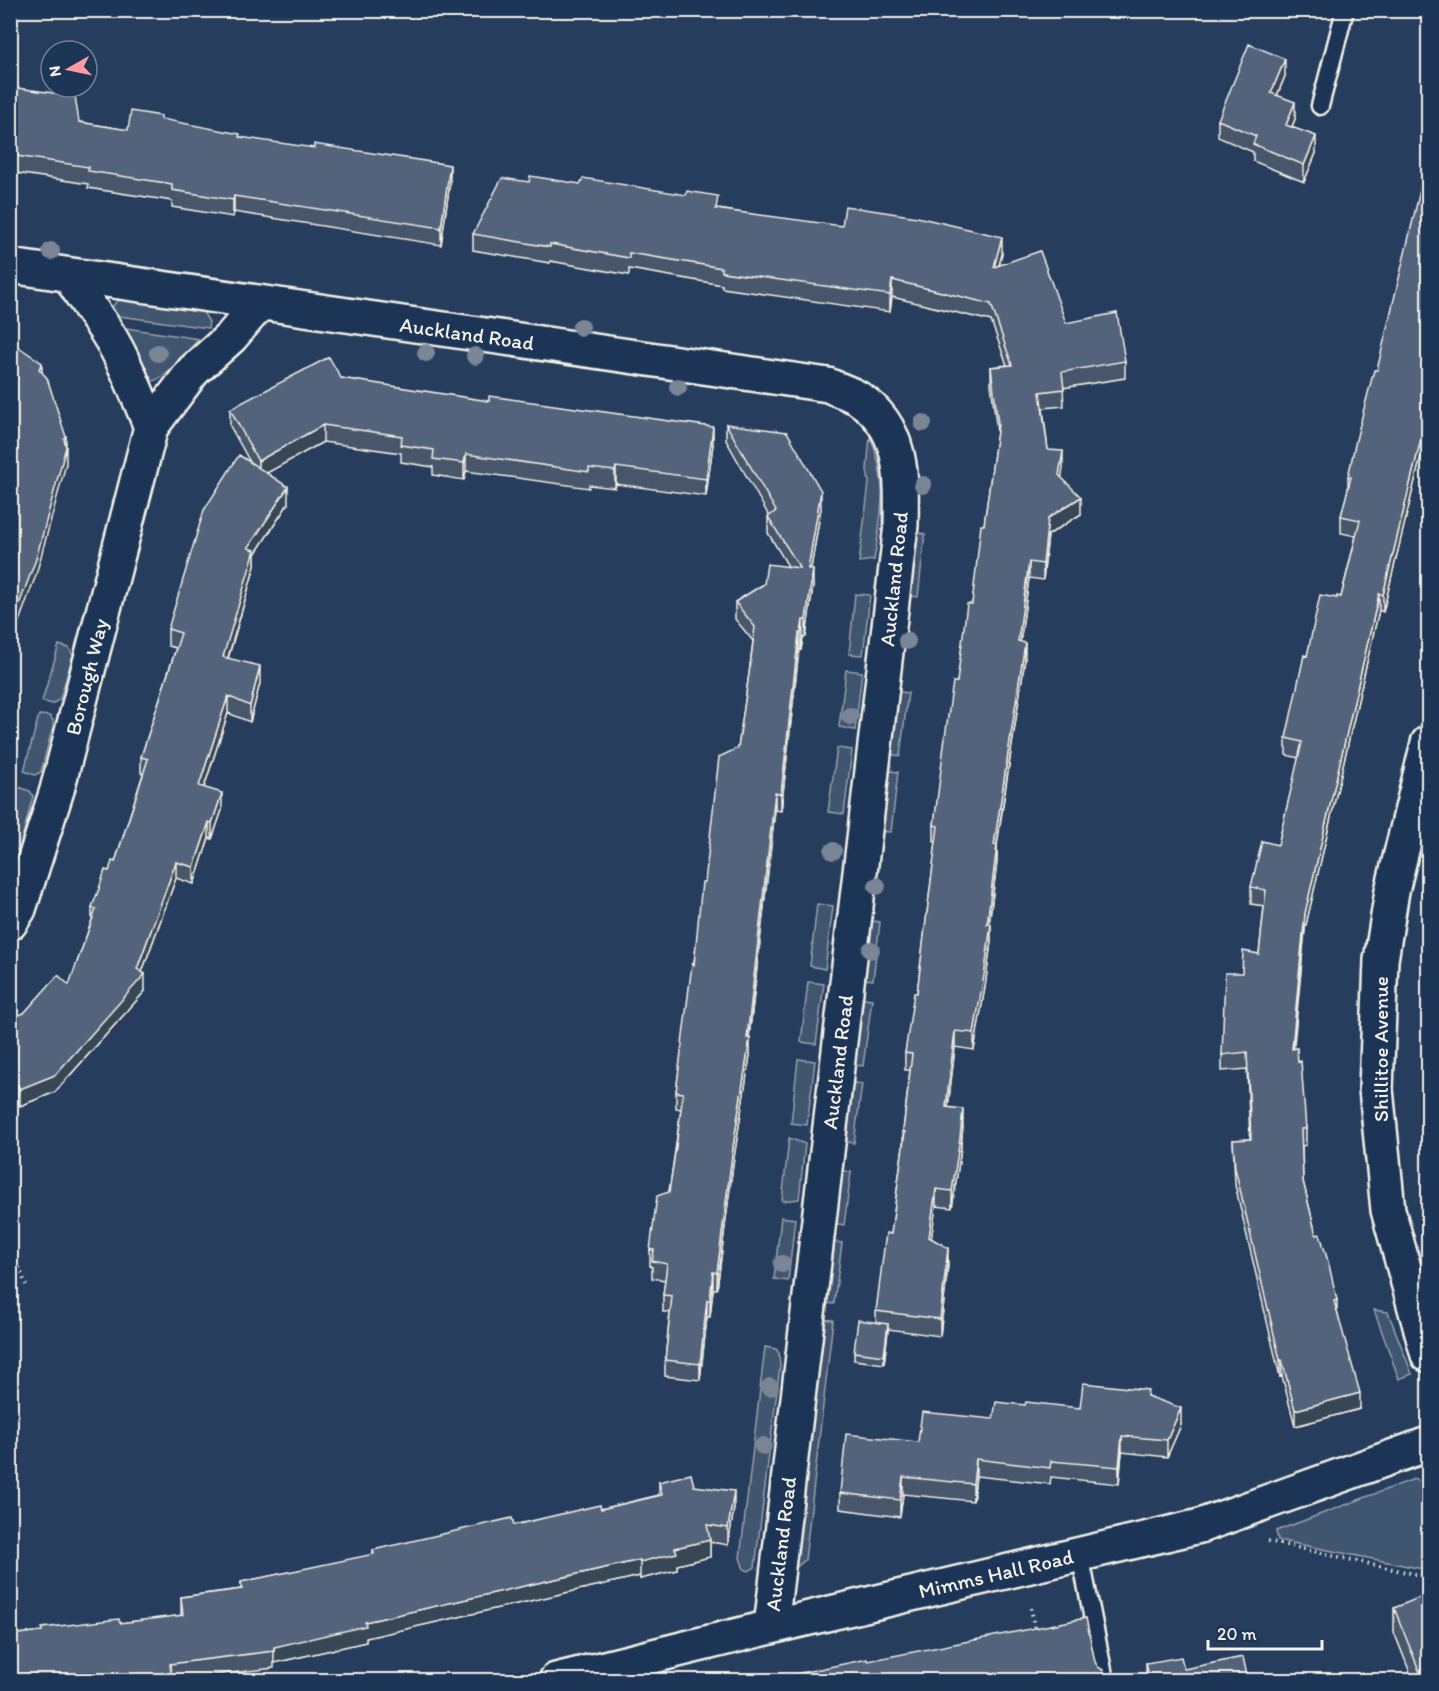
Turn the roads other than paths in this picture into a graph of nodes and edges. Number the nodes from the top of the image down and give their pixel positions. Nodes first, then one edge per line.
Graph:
1 (1345, 10) edge
2 (1320, 106) dead end
3 (10, 266) edge
4 (70, 276) junction
5 (260, 303) junction
6 (151, 427) junction
7 (1428, 743) edge
8 (10, 923) edge
9 (1428, 1355) edge
10 (1428, 1444) edge
11 (1080, 1554) junction
12 (771, 1627) junction
13 (556, 1680) edge
14 (1106, 1680) edge

1 - 2 lane
3 - 4 street, Auckland Road
4 - 5 street, Auckland Road
4 - 6 street
5 - 6 street, Borough Way
5 - 12 street, Auckland Road
6 - 8 street, Borough Way
7 - 9 street, Shillitoe Avenue
10 - 11 street, Mimms Hall Road
11 - 12 street, Mimms Hall Road
11 - 14 lane
12 - 13 street, Mimms Hall Road

